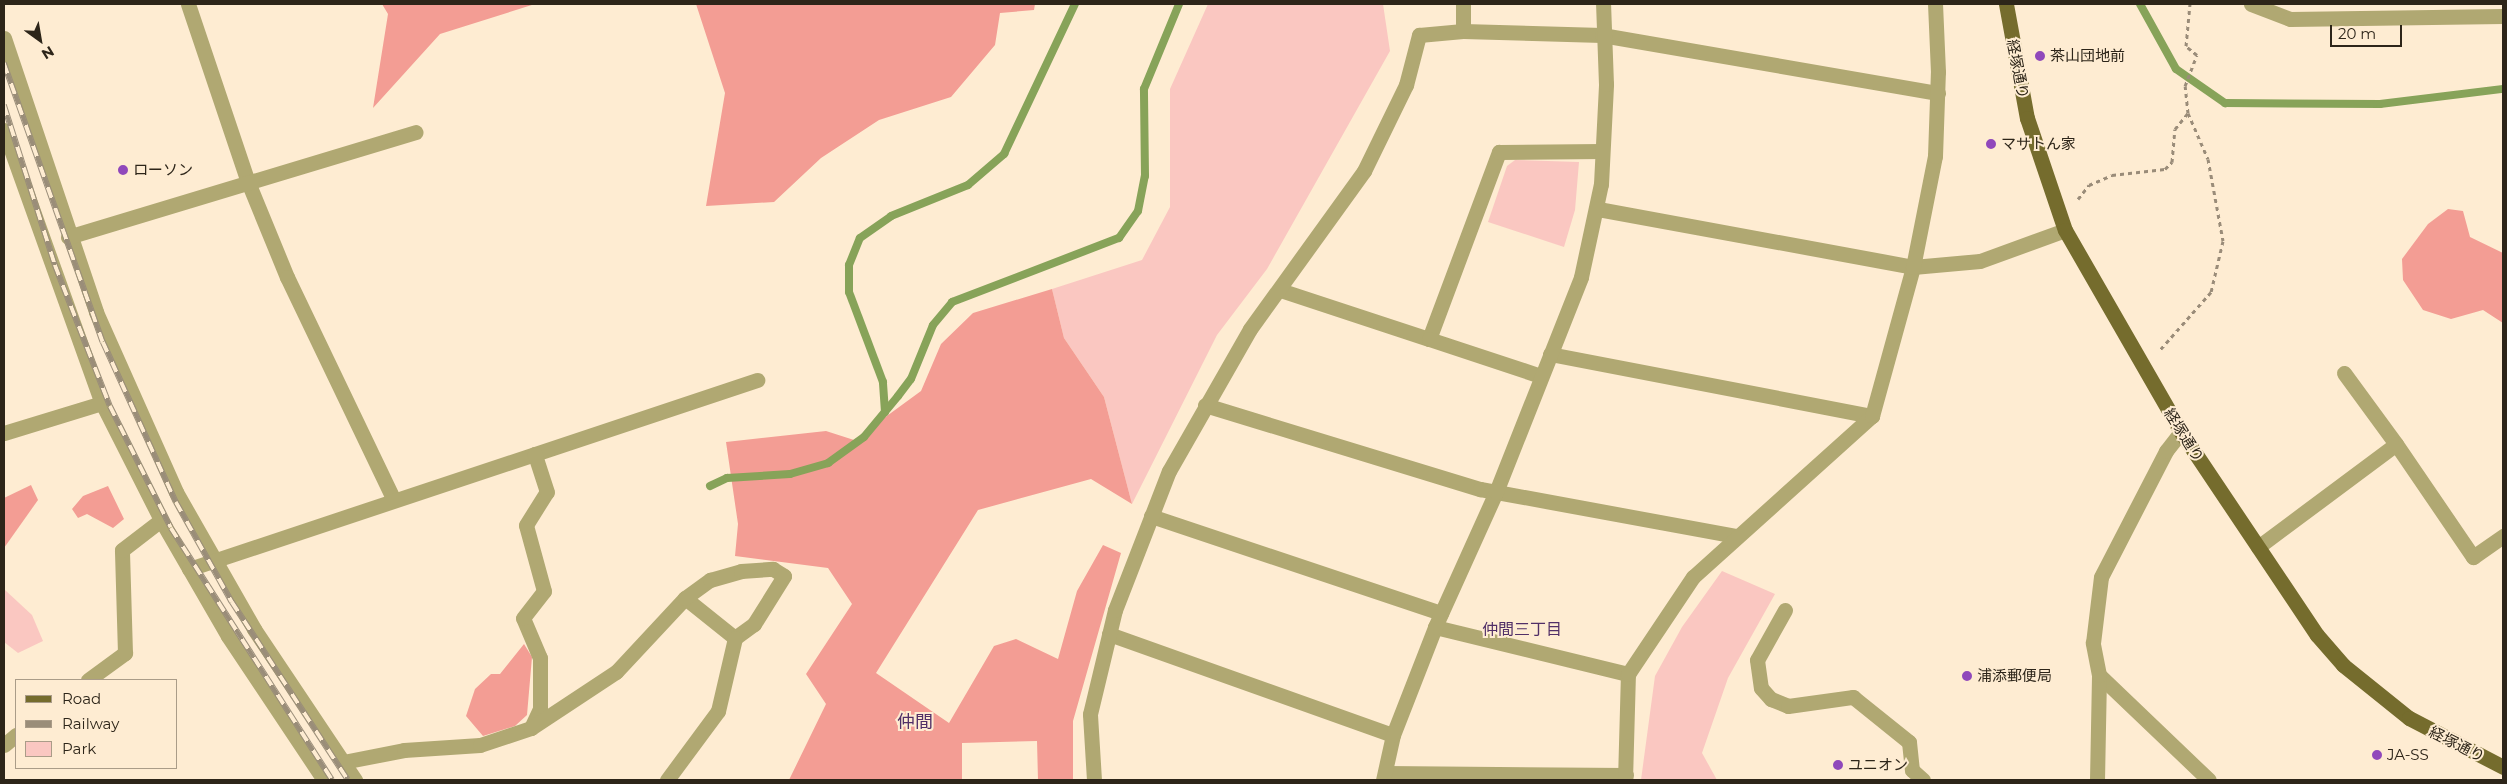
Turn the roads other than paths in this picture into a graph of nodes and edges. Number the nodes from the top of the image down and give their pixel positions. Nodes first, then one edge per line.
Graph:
1 (188, 4) edge
2 (1463, 4) edge
3 (1603, 4) edge
4 (1935, 4) edge
5 (2006, 4) edge
6 (2252, 4) edge
7 (2503, 16) edge
8 (1463, 31) junction
9 (1602, 35) junction
10 (4, 38) edge
11 (1938, 93) junction
12 (4, 130) edge
13 (414, 132) dead end
14 (1602, 151) junction
15 (248, 182) junction
16 (1598, 209) junction
17 (2066, 230) junction
18 (68, 237) junction
19 (1913, 267) junction
20 (1280, 290) junction
21 (1429, 339) junction
22 (1550, 354) junction
23 (2344, 372) dead end
24 (1541, 376) junction
25 (757, 380) dead end
26 (102, 403) junction
27 (1205, 405) junction
28 (1872, 416) junction
29 (2181, 432) junction
30 (4, 433) edge
31 (2396, 444) junction
32 (535, 454) junction
33 (1496, 492) junction
34 (394, 500) junction
35 (1151, 516) junction
36 (161, 520) junction
37 (1737, 536) junction
38 (2503, 536) edge
39 (2258, 547) junction
40 (214, 560) junction
41 (189, 568) junction
42 (685, 598) junction
43 (1785, 610) dead end
44 (1438, 620) junction
45 (1109, 634) junction
46 (735, 638) junction
47 (1628, 674) junction
48 (2098, 675) junction
49 (89, 679) edge
50 (531, 728) junction
51 (1393, 734) junction
52 (343, 762) junction
53 (2503, 767) edge
54 (1384, 777) edge
55 (1626, 778) edge
56 (1097, 779) edge
57 (324, 780) edge
58 (355, 780) edge
59 (667, 780) edge
60 (1923, 780) edge
61 (2097, 780) edge
62 (2210, 780) edge

1 - 15 street
2 - 8 street
3 - 9 street
4 - 11 street
5 - 17 main road, 経塚通り
6 - 7 street
8 - 9 street
8 - 20 street
9 - 11 street
9 - 14 street
10 - 18 street
11 - 19 street
12 - 26 street
13 - 15 street
14 - 16 street
14 - 21 street
15 - 18 street
15 - 34 street
16 - 19 street
16 - 22 street
17 - 19 street
17 - 29 main road, 経塚通り
18 - 40 street
19 - 28 street
20 - 21 street
20 - 27 street
21 - 24 street
22 - 24 street
22 - 28 street
23 - 31 street
24 - 33 street
25 - 32 street
26 - 30 street
26 - 36 street
27 - 33 street
27 - 35 street
28 - 37 street
29 - 39 main road, 経塚通り
29 - 48 street
31 - 38 street
31 - 39 street
32 - 34 street
32 - 50 street
33 - 37 street
33 - 44 street
34 - 40 street
35 - 44 street
35 - 45 street
36 - 41 street
36 - 49 street
37 - 47 street
39 - 53 main road, 経塚通り
40 - 41 street
40 - 52 street
41 - 57 street
42 - 46 street
42 - 46 street
42 - 50 street
43 - 60 street
44 - 47 street
44 - 51 street
45 - 51 street
45 - 56 street
46 - 59 street
47 - 55 street
48 - 61 street
48 - 62 street
50 - 52 street
51 - 54 street
52 - 58 street
54 - 55 street

